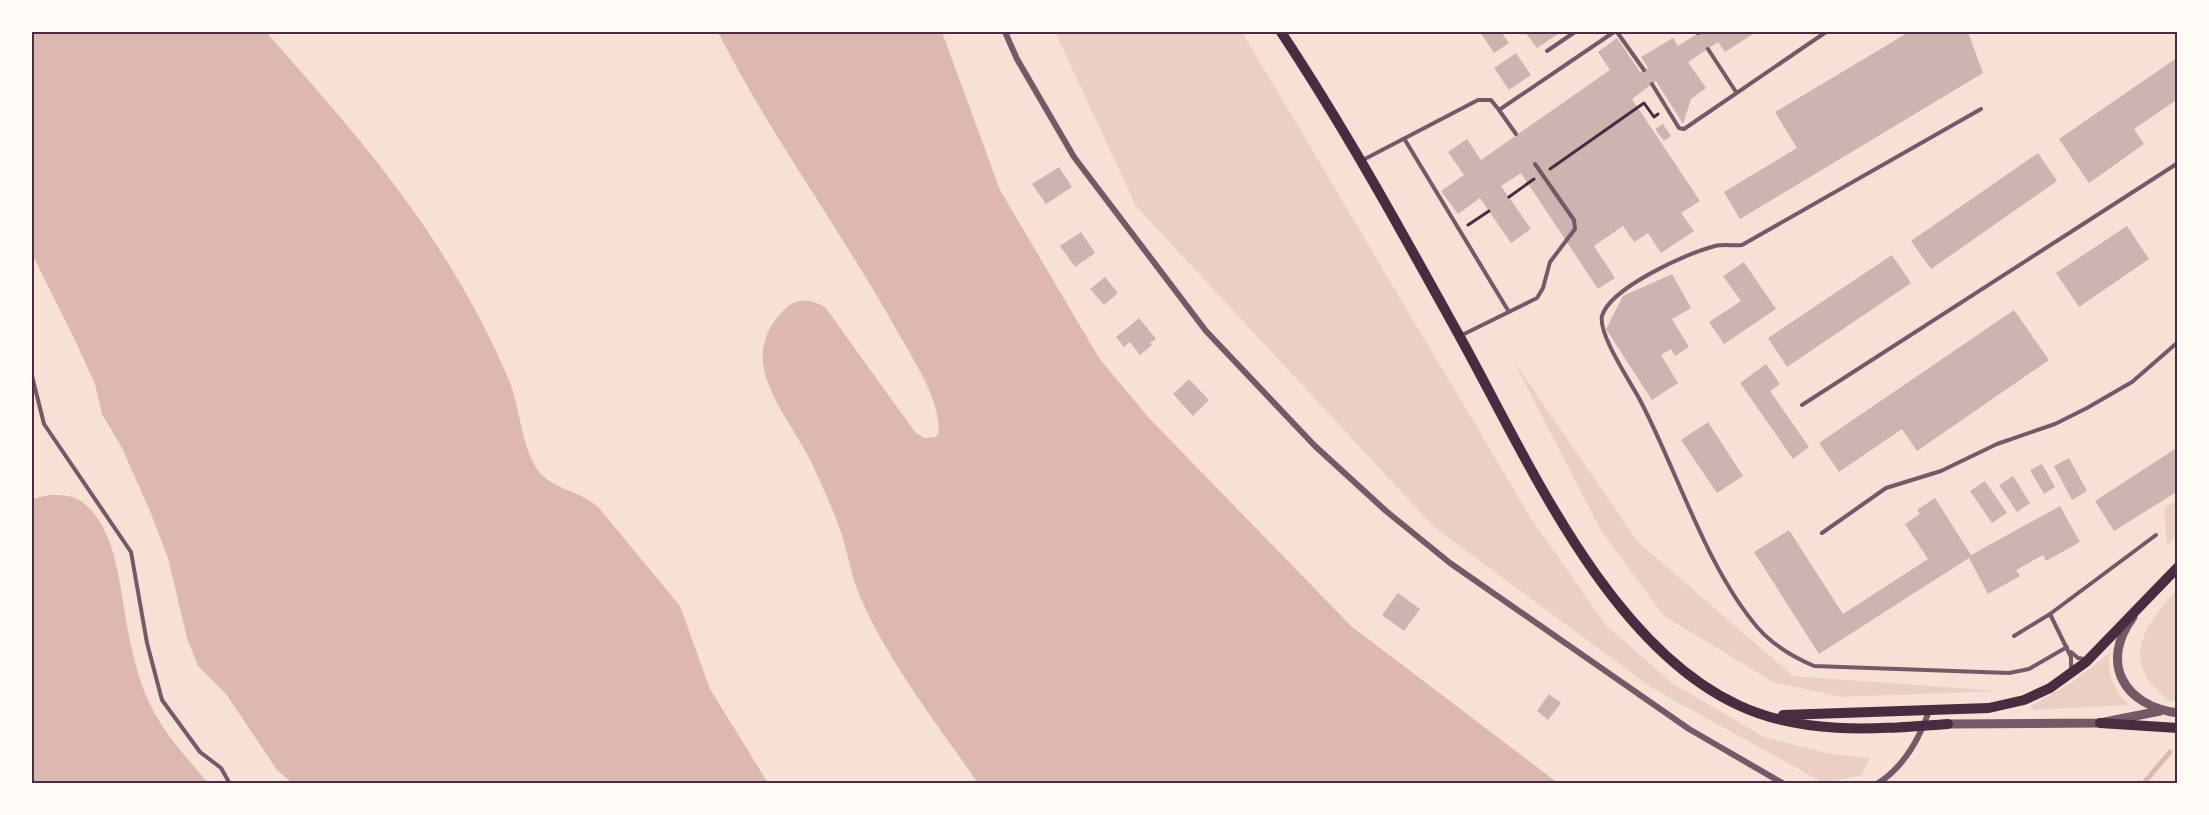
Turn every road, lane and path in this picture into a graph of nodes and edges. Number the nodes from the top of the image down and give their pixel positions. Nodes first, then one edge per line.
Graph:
1 (1005, 32) edge
2 (1281, 32) edge
3 (1575, 32) edge
4 (1616, 32) edge
5 (1826, 32) edge
6 (1708, 49) dead end
7 (1547, 51) dead end
8 (1644, 70) dead end
9 (1652, 84) dead end
10 (1736, 92) junction
11 (1981, 109) dead end
12 (1499, 110) junction
13 (1654, 117) dead end
14 (1516, 134) dead end
15 (1405, 140) junction
16 (1360, 162) junction
17 (2178, 163) edge
18 (1535, 164) dead end
19 (1542, 174) junction
20 (1509, 197) dead end
21 (1489, 211) dead end
22 (1460, 231) junction
23 (1509, 312) junction
24 (1460, 337) junction
25 (2178, 342) edge
26 (32, 376) edge
27 (1802, 405) dead end
28 (1822, 533) dead end
29 (2156, 535) dead end
30 (2178, 567) edge
31 (2139, 611) junction
32 (2050, 614) junction
33 (2014, 636) dead end
34 (2067, 647) junction
35 (2095, 655) junction
36 (2067, 677) junction
37 (1929, 711) junction
38 (2160, 711) junction
39 (2178, 713) edge
40 (1768, 715) junction
41 (2100, 723) junction
42 (1948, 724) joint
43 (1924, 726) junction
44 (2178, 728) edge
45 (230, 783) edge
46 (1784, 783) edge
47 (1877, 783) edge

1 - 46 street
2 - 16 main road
3 - 7 lane
4 - 8 lane
4 - 12 lane
5 - 10 lane
6 - 10 lane
9 - 10 lane
11 - 34 lane
12 - 14 lane
12 - 15 lane
13 - 19 path
15 - 16 lane
15 - 22 lane
16 - 24 main road
17 - 27 lane
18 - 19 lane
19 - 20 path
19 - 23 lane
21 - 22 path
22 - 23 lane
23 - 24 lane
24 - 40 main road
25 - 28 lane
26 - 45 lane
29 - 32 lane
30 - 31 main road
31 - 35 main road
31 - 38 street
32 - 33 lane
32 - 34 lane
34 - 35 lane
34 - 36 lane
35 - 36 main road
36 - 37 main road
37 - 40 main road
37 - 43 street
38 - 39 street
38 - 41 street
40 - 43 main road
41 - 42 street
41 - 44 main road
42 - 43 main road
43 - 47 street

